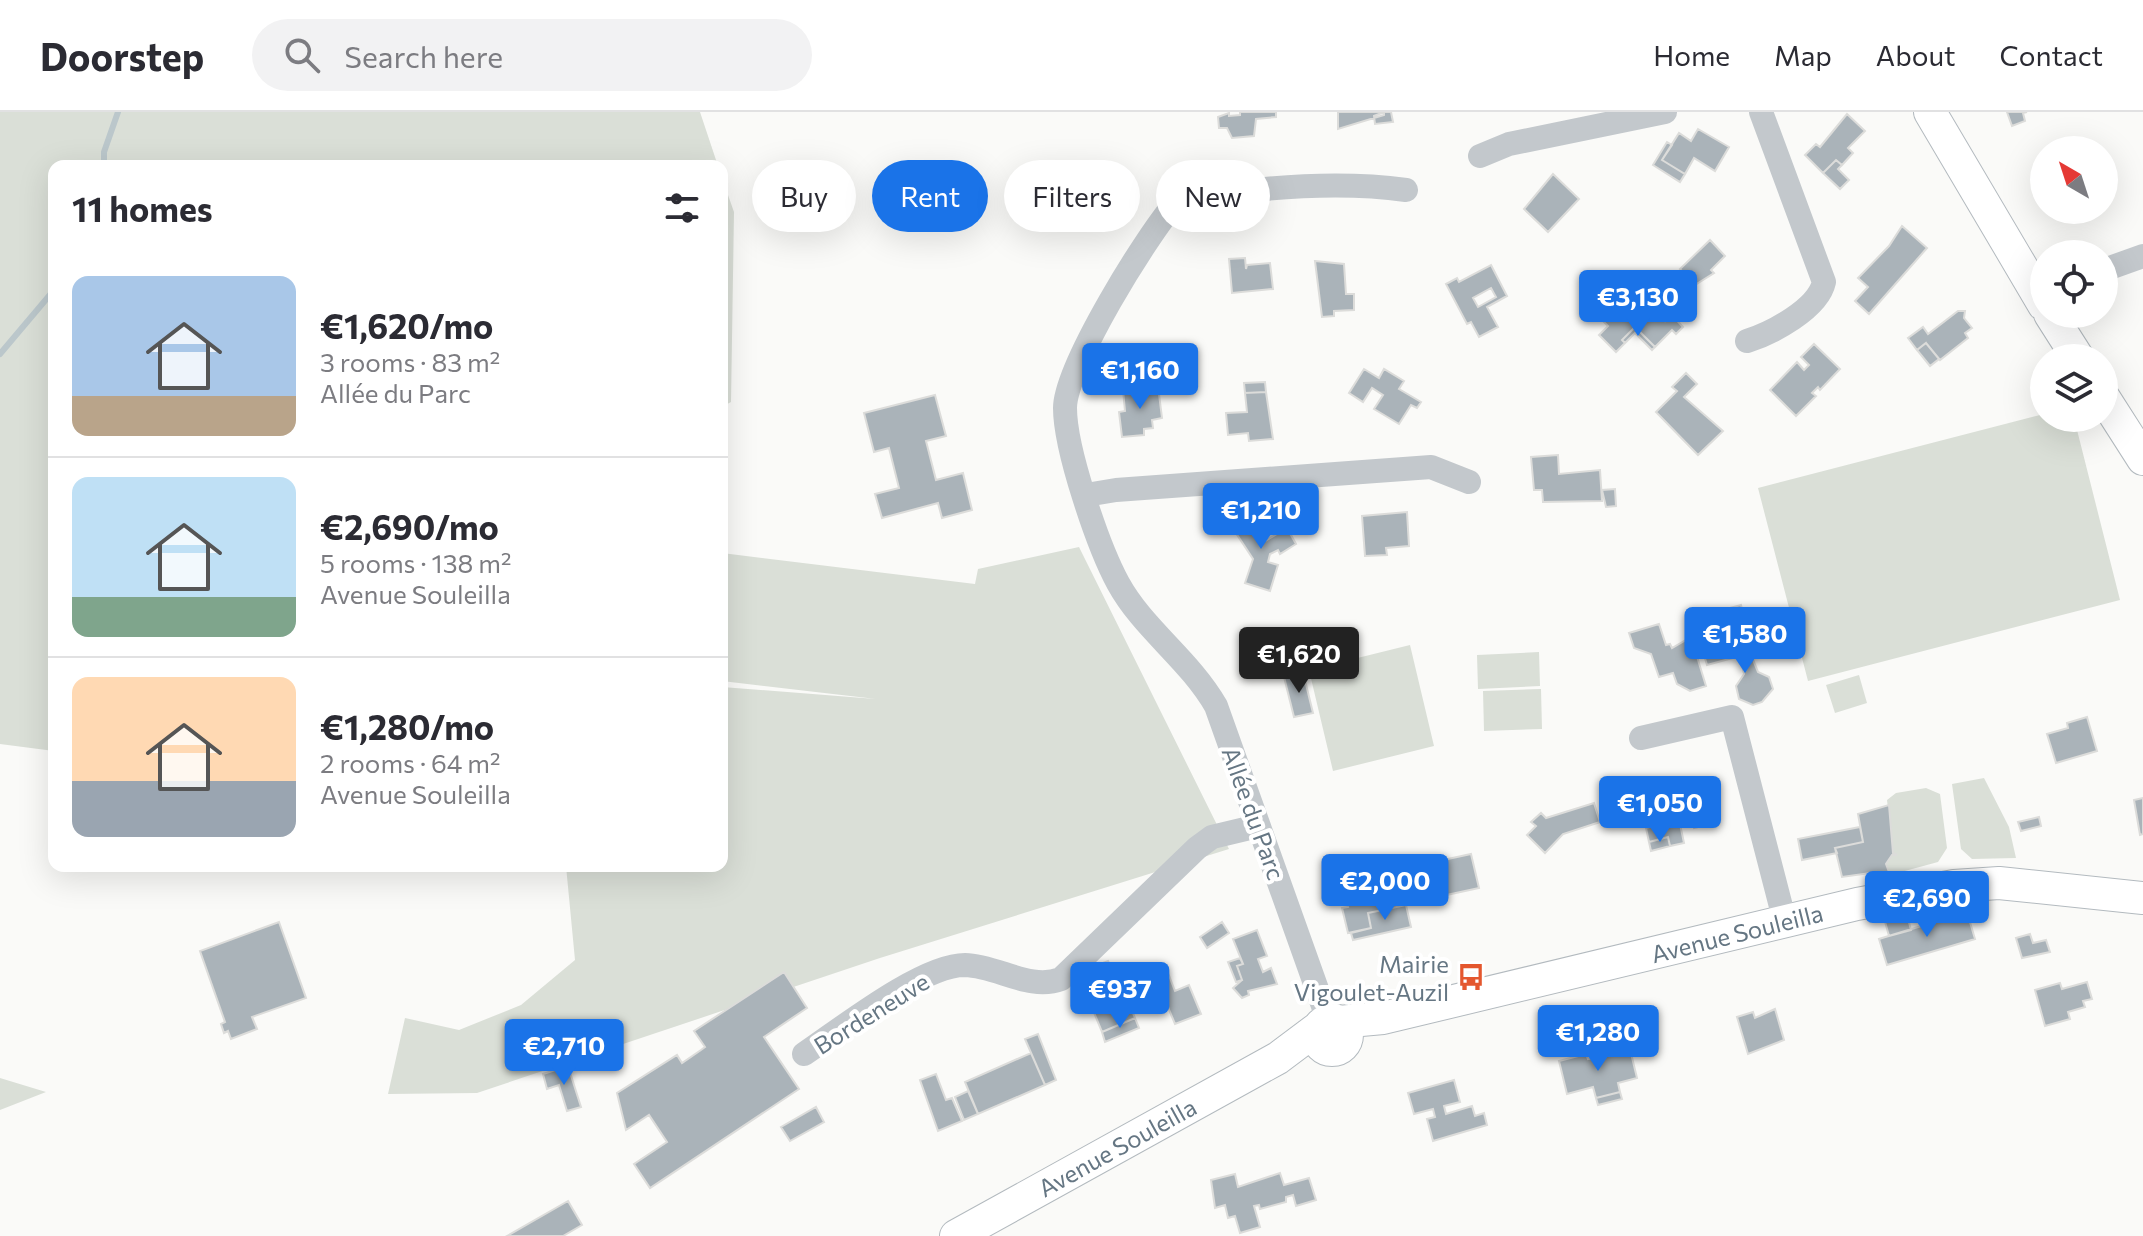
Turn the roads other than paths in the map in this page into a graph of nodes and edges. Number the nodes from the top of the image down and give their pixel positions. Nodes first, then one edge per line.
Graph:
1 (1665, 112) edge
2 (1761, 112) edge
3 (1930, 112) edge
4 (1480, 156) dead end
5 (1406, 190) dead end
6 (2143, 256) edge
7 (2118, 265) edge
8 (2030, 281) edge
9 (1747, 341) dead end
10 (2118, 420) edge
11 (2143, 459) edge
12 (1469, 482) dead end
13 (1086, 495) junction
14 (1641, 738) dead end
15 (1258, 826) junction
16 (2143, 898) edge
17 (1785, 922) junction
18 (1331, 1032) junction
19 (804, 1054) dead end
20 (956, 1236) edge

1 - 4 street
2 - 9 street
3 - 8 street
5 - 13 street, Allée du Parc
6 - 7 street
10 - 11 street
12 - 13 street
13 - 15 street, Allée du Parc
14 - 17 street
15 - 18 street, Allée du Parc
15 - 19 street, Bordeneuve
16 - 17 street, Avenue Souleilla
17 - 18 street, Avenue Souleilla
18 - 20 street, Avenue Souleilla

